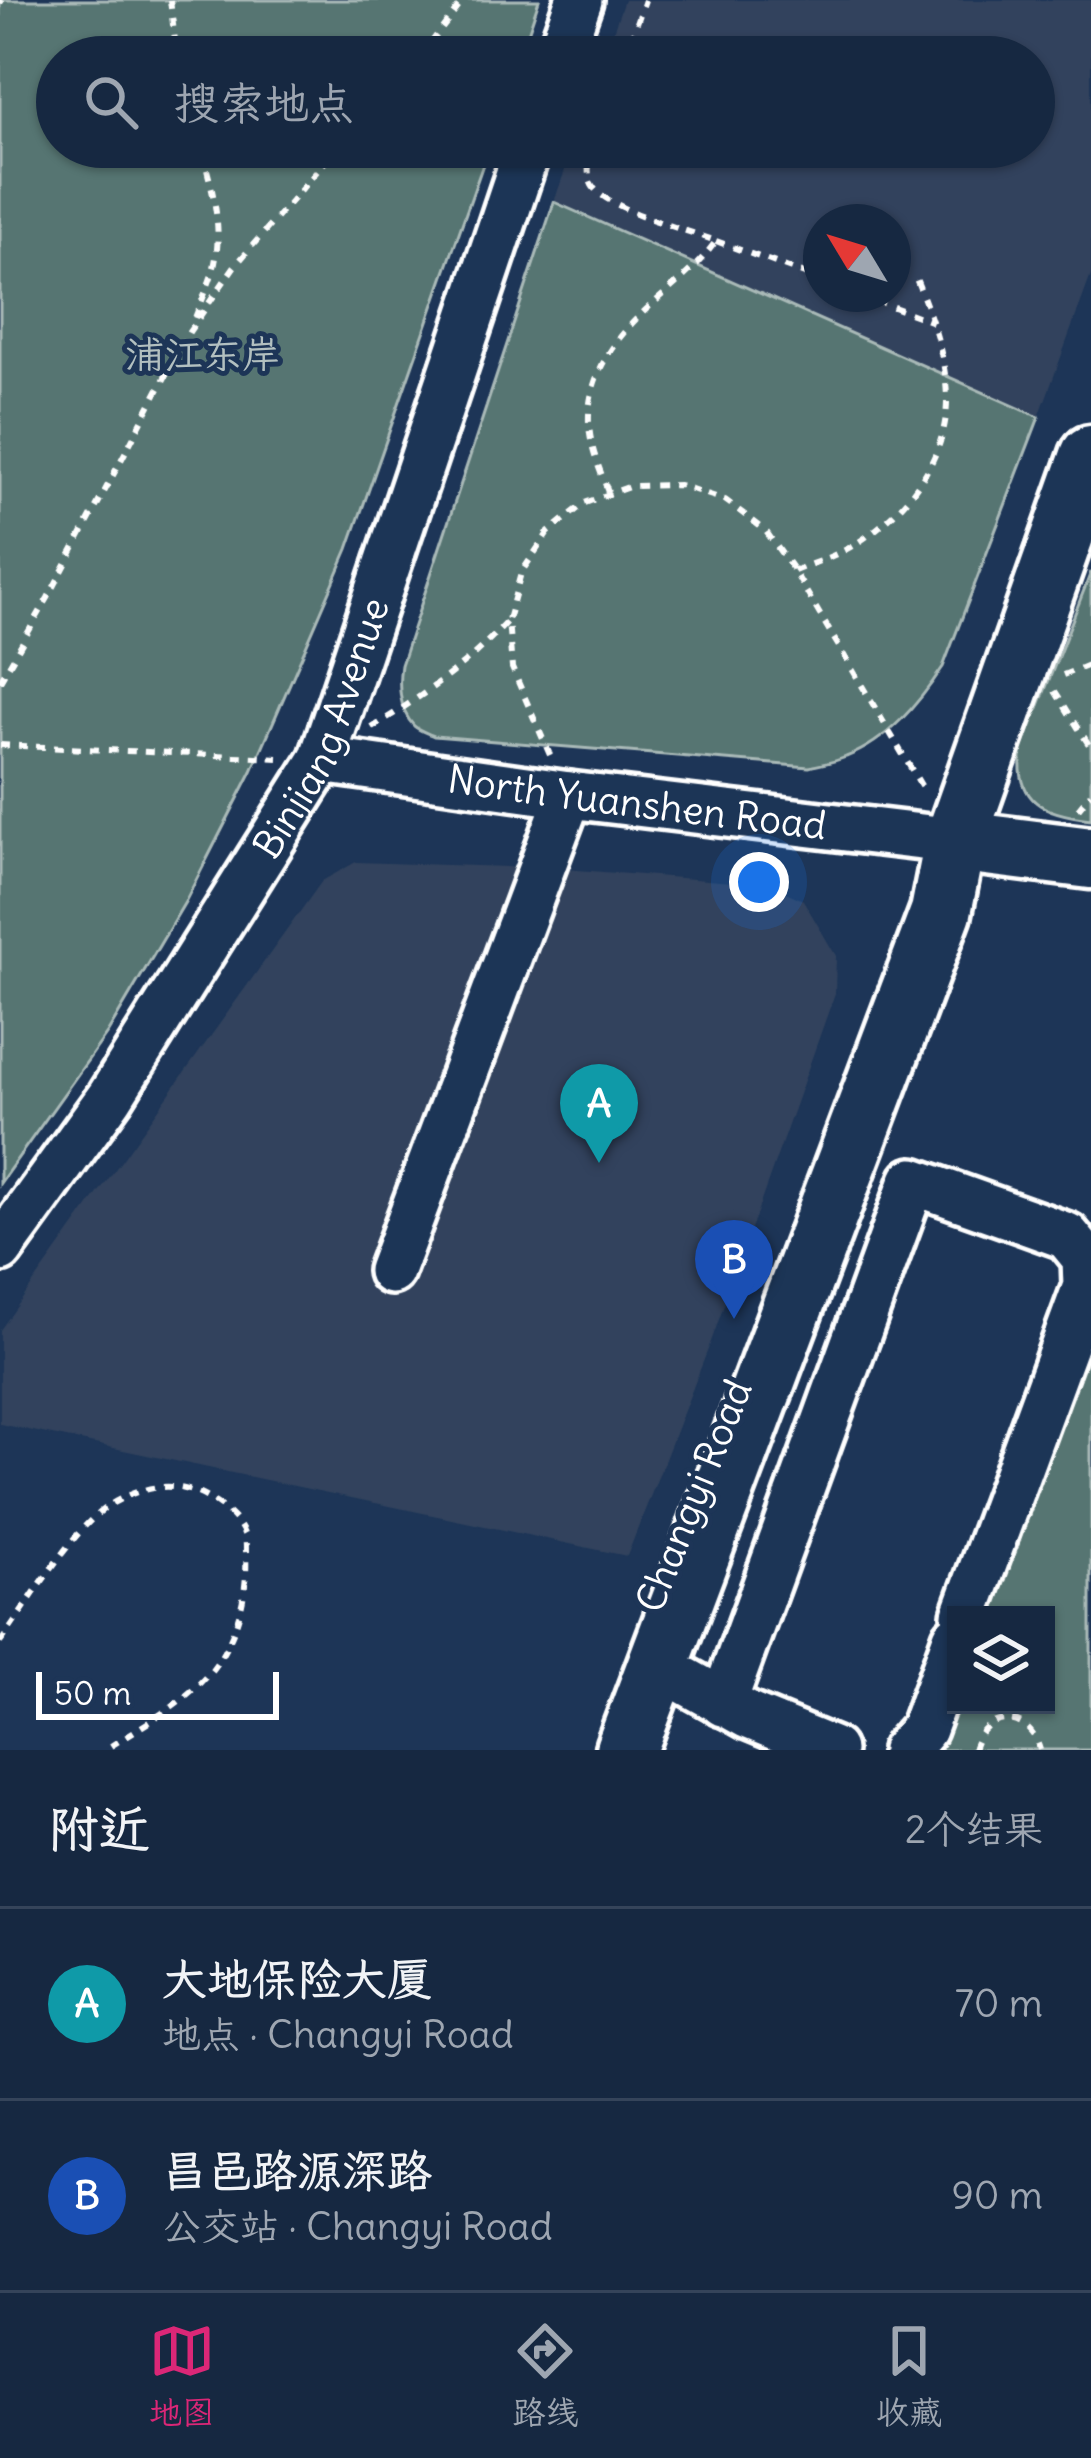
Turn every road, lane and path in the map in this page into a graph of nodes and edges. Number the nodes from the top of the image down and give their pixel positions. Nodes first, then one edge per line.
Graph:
1 (170, 0) edge
2 (464, 0) edge
3 (579, 0) edge
4 (645, 0) edge
5 (174, 36) edge
6 (436, 36) edge
7 (566, 36) edge
8 (632, 36) edge
9 (206, 168) edge
10 (320, 168) edge
11 (521, 168) edge
12 (590, 168) edge
13 (716, 241) junction
14 (803, 273) edge
15 (915, 276) dead end
16 (907, 312) edge
17 (933, 322) junction
18 (189, 332) junction
19 (1091, 456) edge
20 (609, 494) junction
21 (794, 571) junction
22 (508, 620) junction
23 (1091, 664) edge
24 (0, 680) edge
25 (1049, 681) dead end
26 (530, 712) dead end
27 (0, 745) edge
28 (322, 760) junction
29 (569, 795) junction
30 (955, 842) junction
31 (1091, 858) edge
32 (0, 1249) edge
33 (392, 1271) dead end
34 (967, 1606) edge
35 (0, 1643) edge
36 (947, 1662) edge
37 (658, 1665) junction
38 (723, 1702) junction
39 (105, 1750) edge
40 (594, 1750) edge
41 (626, 1750) edge
42 (832, 1750) edge
43 (904, 1750) edge
44 (973, 1750) edge
45 (1040, 1750) edge

1 - 5 path
2 - 6 path
3 - 7 street
4 - 8 path
9 - 18 path
10 - 18 path
11 - 28 street, Binjiang Avenue
12 - 13 path
13 - 14 path
13 - 20 path
15 - 17 path
16 - 17 path
17 - 21 path
18 - 24 path
19 - 30 main road, Changyi Road
20 - 21 path
20 - 22 path
21 - 30 path
22 - 26 path
22 - 28 path
23 - 25 path
27 - 28 path
28 - 29 street, North Yuanshen Road
28 - 32 street, Binjiang Avenue
29 - 30 street, North Yuanshen Road
29 - 33 street
30 - 31 main road
30 - 37 main road, Changyi Road
30 - 40 main road, Changyi Road
34 - 38 street
35 - 39 path
36 - 43 street
37 - 38 street
37 - 41 main road, Changyi Road
38 - 42 street
44 - 45 path

